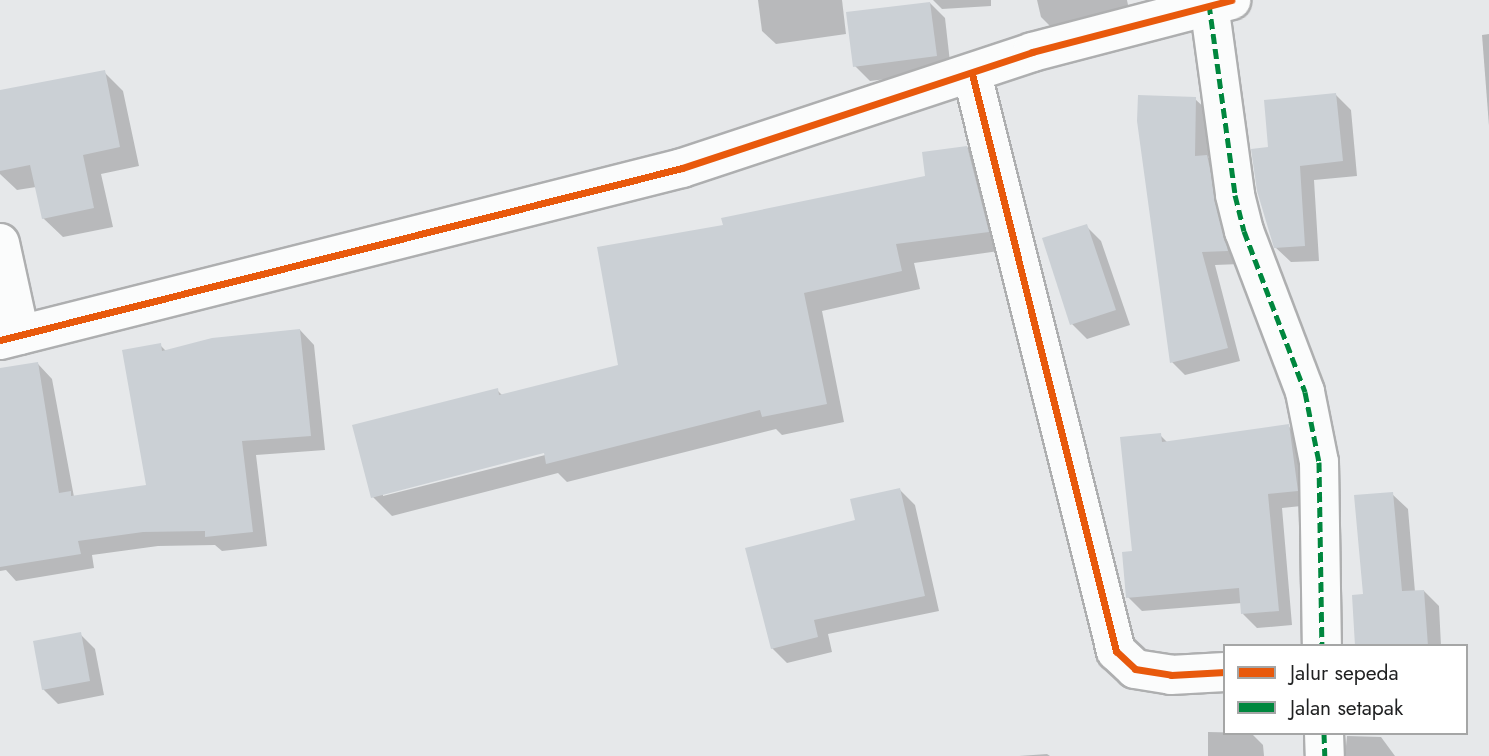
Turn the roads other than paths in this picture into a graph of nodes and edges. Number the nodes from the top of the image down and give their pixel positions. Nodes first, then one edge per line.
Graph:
1 (1220, 2) edge
2 (972, 74) junction
3 (0, 243) edge
4 (10, 338) edge
5 (1322, 644) edge
6 (1223, 672) edge
7 (1324, 735) edge
8 (1325, 756) edge

1 - 2 street
1 - 5 street
2 - 4 street
2 - 6 street
3 - 4 street
7 - 8 street

